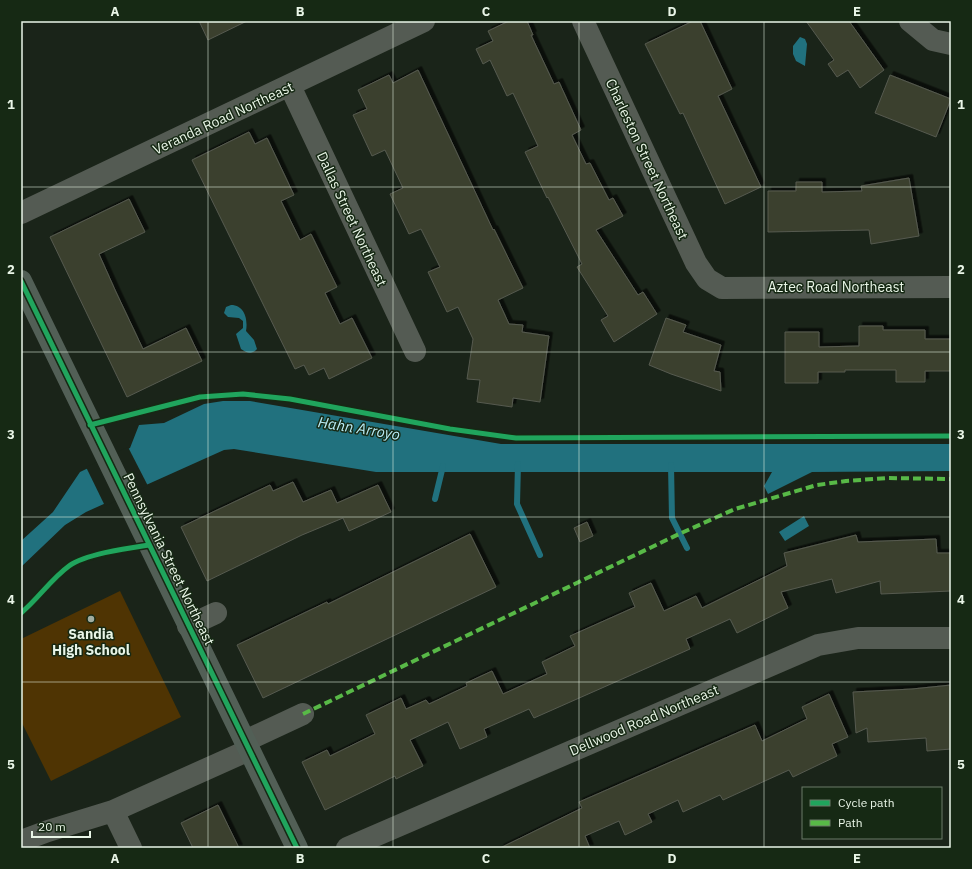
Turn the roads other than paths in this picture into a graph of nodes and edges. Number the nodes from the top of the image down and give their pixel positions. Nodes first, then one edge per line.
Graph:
1 (424, 21) edge
2 (583, 21) edge
3 (910, 21) edge
4 (951, 44) edge
5 (290, 86) junction
6 (21, 213) edge
7 (21, 281) edge
8 (951, 287) edge
9 (722, 288) joint
10 (414, 351) dead end
11 (216, 613) dead end
12 (188, 626) junction
13 (951, 638) edge
14 (303, 714) dead end
15 (247, 746) junction
16 (113, 811) junction
17 (21, 841) edge
18 (131, 848) edge
19 (298, 848) edge
20 (347, 848) edge

1 - 5 street, Veranda Road Northeast
2 - 9 street, Charleston Street Northeast
3 - 4 street
5 - 6 street, Veranda Road Northeast
5 - 10 street, Dallas Street Northeast
7 - 12 street, Pennsylvania Street Northeast
8 - 9 street, Aztec Road Northeast
11 - 12 street
12 - 15 street, Pennsylvania Street Northeast
13 - 20 street, Dellwood Road Northeast
14 - 15 street
15 - 16 street
15 - 19 street, Pennsylvania Street Northeast
16 - 17 street
16 - 18 street

